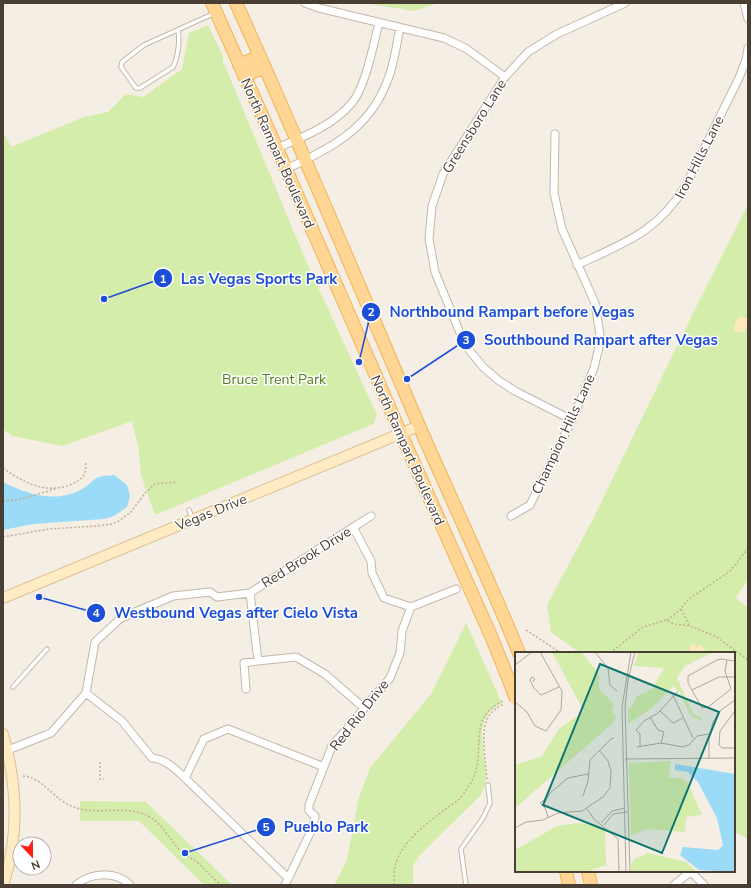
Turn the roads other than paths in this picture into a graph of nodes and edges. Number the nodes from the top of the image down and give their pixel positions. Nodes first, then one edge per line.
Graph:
1 (236, 3) edge
2 (305, 3) edge
3 (625, 3) edge
4 (744, 3) edge
5 (214, 8) edge
6 (748, 19) edge
7 (379, 23) junction
8 (400, 28) junction
9 (178, 30) junction
10 (748, 48) edge
11 (263, 61) junction
12 (241, 70) junction
13 (504, 77) junction
14 (555, 134) dead end
15 (297, 139) junction
16 (277, 148) junction
17 (306, 160) junction
18 (286, 169) junction
19 (577, 265) junction
20 (572, 420) junction
21 (419, 426) junction
22 (401, 434) junction
23 (189, 510) dead end
24 (371, 516) dead end
25 (511, 516) dead end
26 (193, 519) junction
27 (353, 527) junction
28 (468, 584) junction
29 (456, 589) joint
30 (250, 593) junction
31 (3, 598) edge
32 (411, 607) junction
33 (48, 650) dead end
34 (519, 652) edge
35 (258, 661) junction
36 (13, 687) dead end
37 (246, 689) dead end
38 (86, 692) junction
39 (515, 696) edge
40 (364, 708) junction
41 (3, 734) edge
42 (8, 750) junction
43 (324, 766) junction
44 (185, 778) junction
45 (488, 785) road end
46 (566, 872) edge
47 (588, 872) edge
48 (689, 872) edge
49 (691, 872) edge
50 (288, 878) junction
51 (4, 885) edge
52 (76, 885) edge
53 (130, 885) edge
54 (285, 885) edge
55 (466, 885) edge
56 (569, 885) edge
57 (591, 885) edge
58 (674, 885) edge
59 (704, 885) edge

1 - 11 main road, North Rampart Boulevard
2 - 7 street
3 - 13 street, Greensboro Lane
4 - 6 street
5 - 9 lane
5 - 12 main road, North Rampart Boulevard
7 - 8 street
7 - 15 street
8 - 13 street
8 - 17 street
9 - 9 lane
10 - 19 street, Iron Hills Lane
11 - 12 main road
11 - 15 main road, North Rampart Boulevard
12 - 16 main road, North Rampart Boulevard
13 - 20 street, Greensboro Lane
14 - 19 street, Champion Hills Lane
15 - 16 street
15 - 17 main road, North Rampart Boulevard
16 - 18 main road, North Rampart Boulevard
17 - 18 street
17 - 21 main road, North Rampart Boulevard
18 - 22 main road, North Rampart Boulevard
19 - 20 street, Champion Hills Lane
20 - 25 street, Champion Hills Lane
21 - 22 main road, Vegas Drive
21 - 34 main road, North Rampart Boulevard
22 - 26 main road, Vegas Drive
22 - 28 main road, North Rampart Boulevard
23 - 26 lane
24 - 27 street, Red Brook Drive
26 - 31 main road, Vegas Drive
27 - 30 street, Red Brook Drive
27 - 32 street
28 - 29 lane
28 - 39 main road, North Rampart Boulevard, bridge
29 - 32 street
30 - 35 street
30 - 38 street, Red Brook Drive
32 - 40 street, Red Rio Drive
33 - 36 lane
35 - 37 street
35 - 40 street
38 - 42 street
38 - 44 street
40 - 43 street, Red Rio Drive
41 - 42 main road
42 - 51 main road
43 - 44 street
43 - 50 street, Red Rio Drive
44 - 50 street
45 - 55 lane
46 - 56 main road
47 - 57 main road
48 - 58 street
49 - 59 street
50 - 54 street, Red Rio Drive
52 - 53 street

